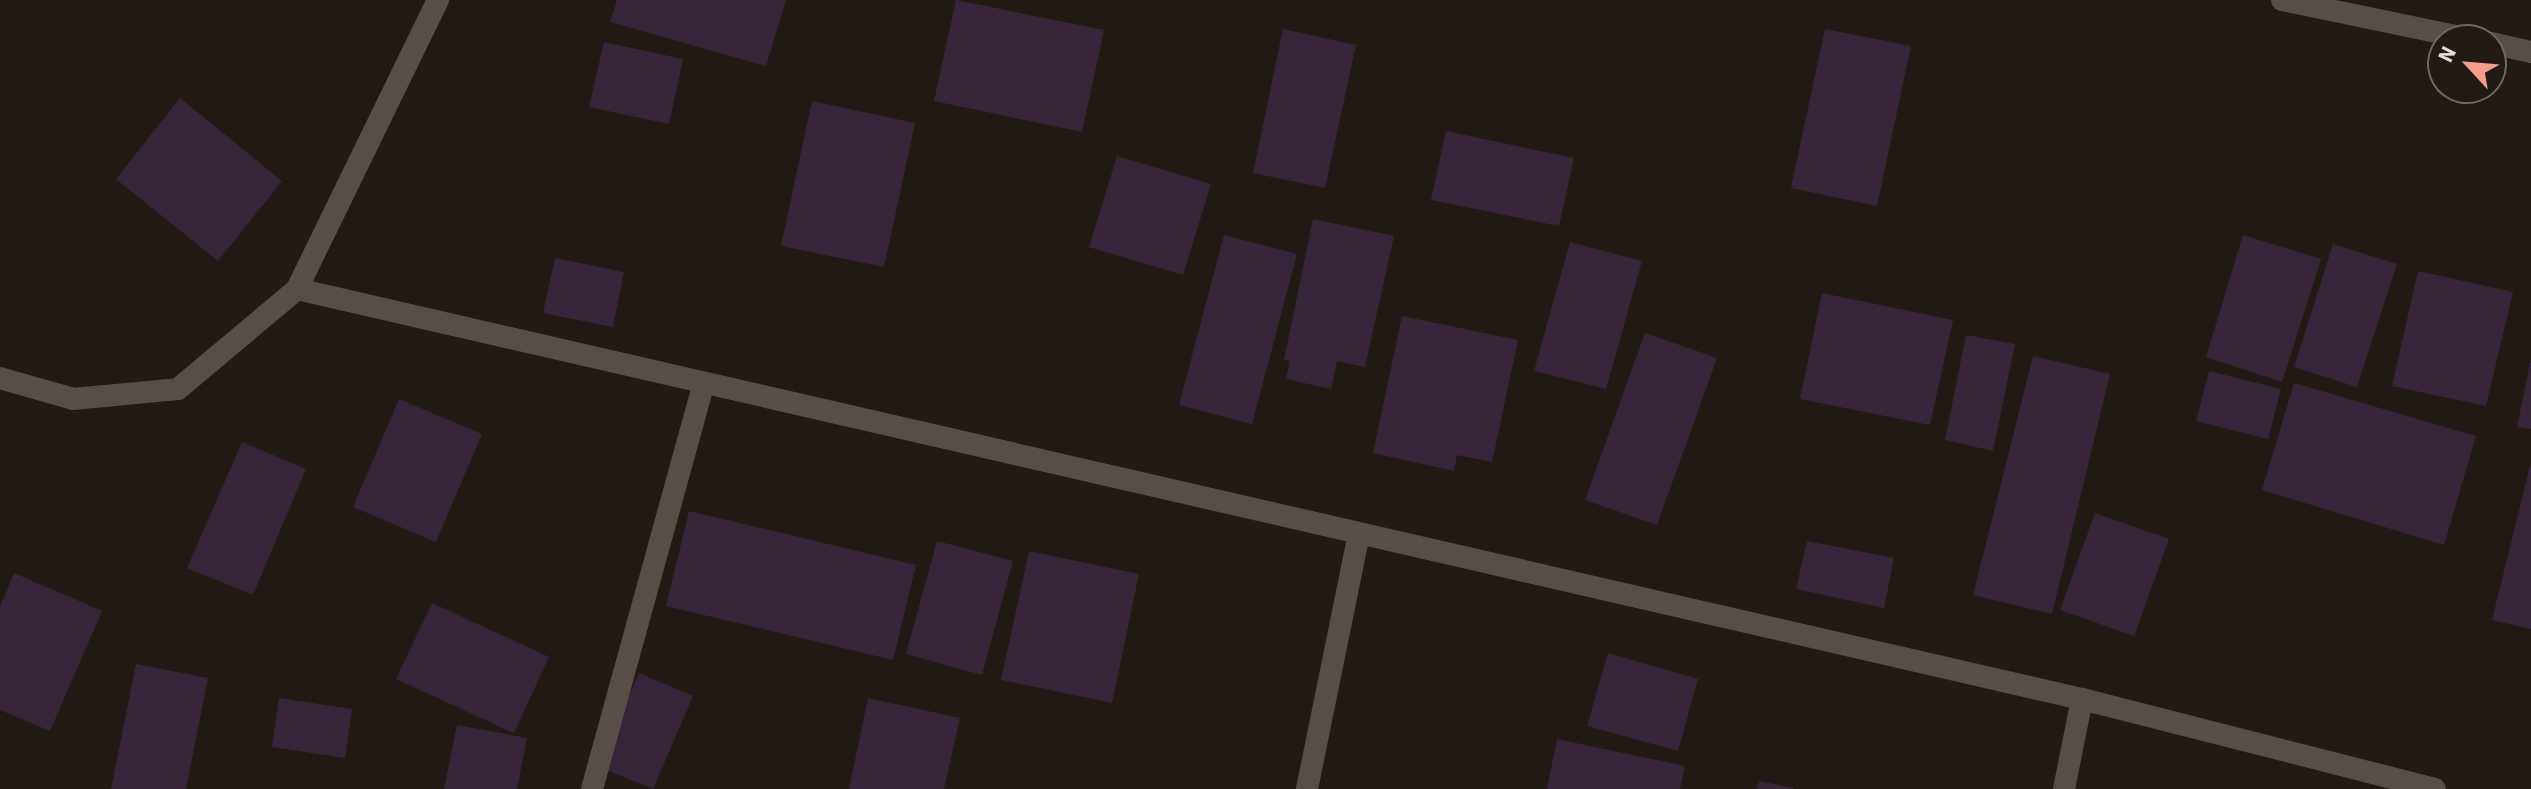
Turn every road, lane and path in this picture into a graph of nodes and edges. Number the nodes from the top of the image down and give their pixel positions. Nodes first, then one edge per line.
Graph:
1 (438, 0) edge
2 (2282, 0) edge
3 (2427, 30) edge
4 (2507, 45) edge
5 (2530, 48) edge
6 (297, 289) junction
7 (0, 378) edge
8 (704, 383) junction
9 (1359, 534) junction
10 (2082, 699) junction
11 (592, 789) edge
12 (1307, 789) edge
13 (2064, 789) edge
14 (2435, 789) edge

1 - 6 street
2 - 3 street
4 - 5 street
6 - 7 street
6 - 8 street
8 - 9 street
8 - 11 street
9 - 10 street
9 - 12 street
10 - 13 street
10 - 14 street

